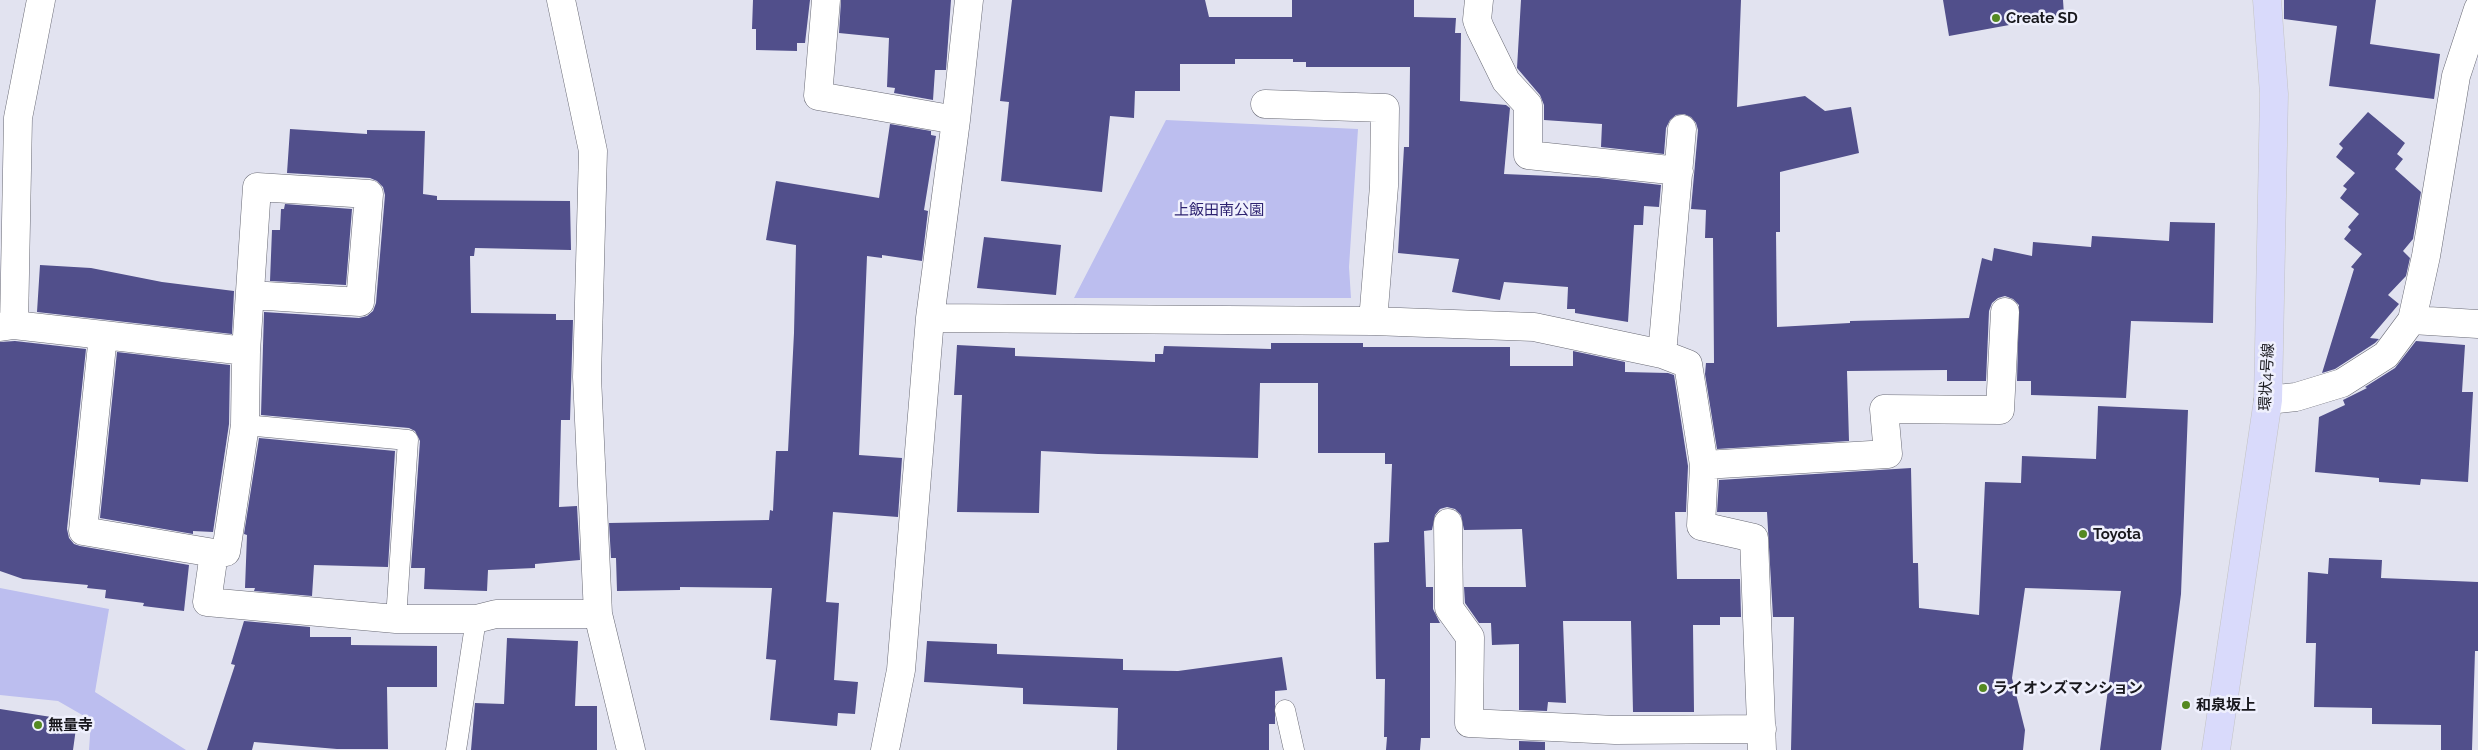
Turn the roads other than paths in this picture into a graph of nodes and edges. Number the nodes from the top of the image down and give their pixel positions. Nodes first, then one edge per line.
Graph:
1 (41, 0) edge
2 (561, 0) edge
3 (826, 0) edge
4 (969, 0) edge
5 (1479, 0) edge
6 (2267, 0) edge
7 (2478, 9) edge
8 (1265, 104) dead end
9 (956, 120) junction
10 (1682, 129) dead end
11 (1679, 171) junction
12 (251, 295) junction
13 (2005, 312) dead end
14 (930, 318) junction
15 (2412, 320) junction
16 (1373, 321) junction
17 (2478, 324) edge
18 (7, 326) edge
19 (103, 335) junction
20 (246, 351) junction
21 (1662, 354) junction
22 (2268, 400) junction
23 (245, 425) junction
24 (1704, 465) junction
25 (1448, 523) dead end
26 (214, 553) junction
27 (598, 614) junction
28 (396, 619) junction
29 (476, 619) junction
30 (1285, 710) dead end
31 (1762, 739) edge
32 (456, 750) edge
33 (631, 750) edge
34 (885, 750) edge
35 (1294, 750) edge
36 (2216, 750) edge

1 - 18 street
2 - 27 street
3 - 9 street
4 - 9 street
5 - 11 street
6 - 22 main road, 環状4号線
7 - 15 street
8 - 16 street
9 - 14 street
10 - 11 street
11 - 21 street
12 - 12 street
12 - 20 street
13 - 24 street
14 - 16 street
14 - 34 street
15 - 17 street
15 - 22 street
16 - 21 street
18 - 19 street
19 - 20 street
19 - 26 street
20 - 23 street
21 - 24 street
22 - 36 main road, 環状4号線
23 - 26 street
23 - 28 lane
24 - 31 street
25 - 31 street
26 - 28 street
27 - 29 street
27 - 33 street
28 - 29 street
29 - 32 lane
30 - 35 lane

